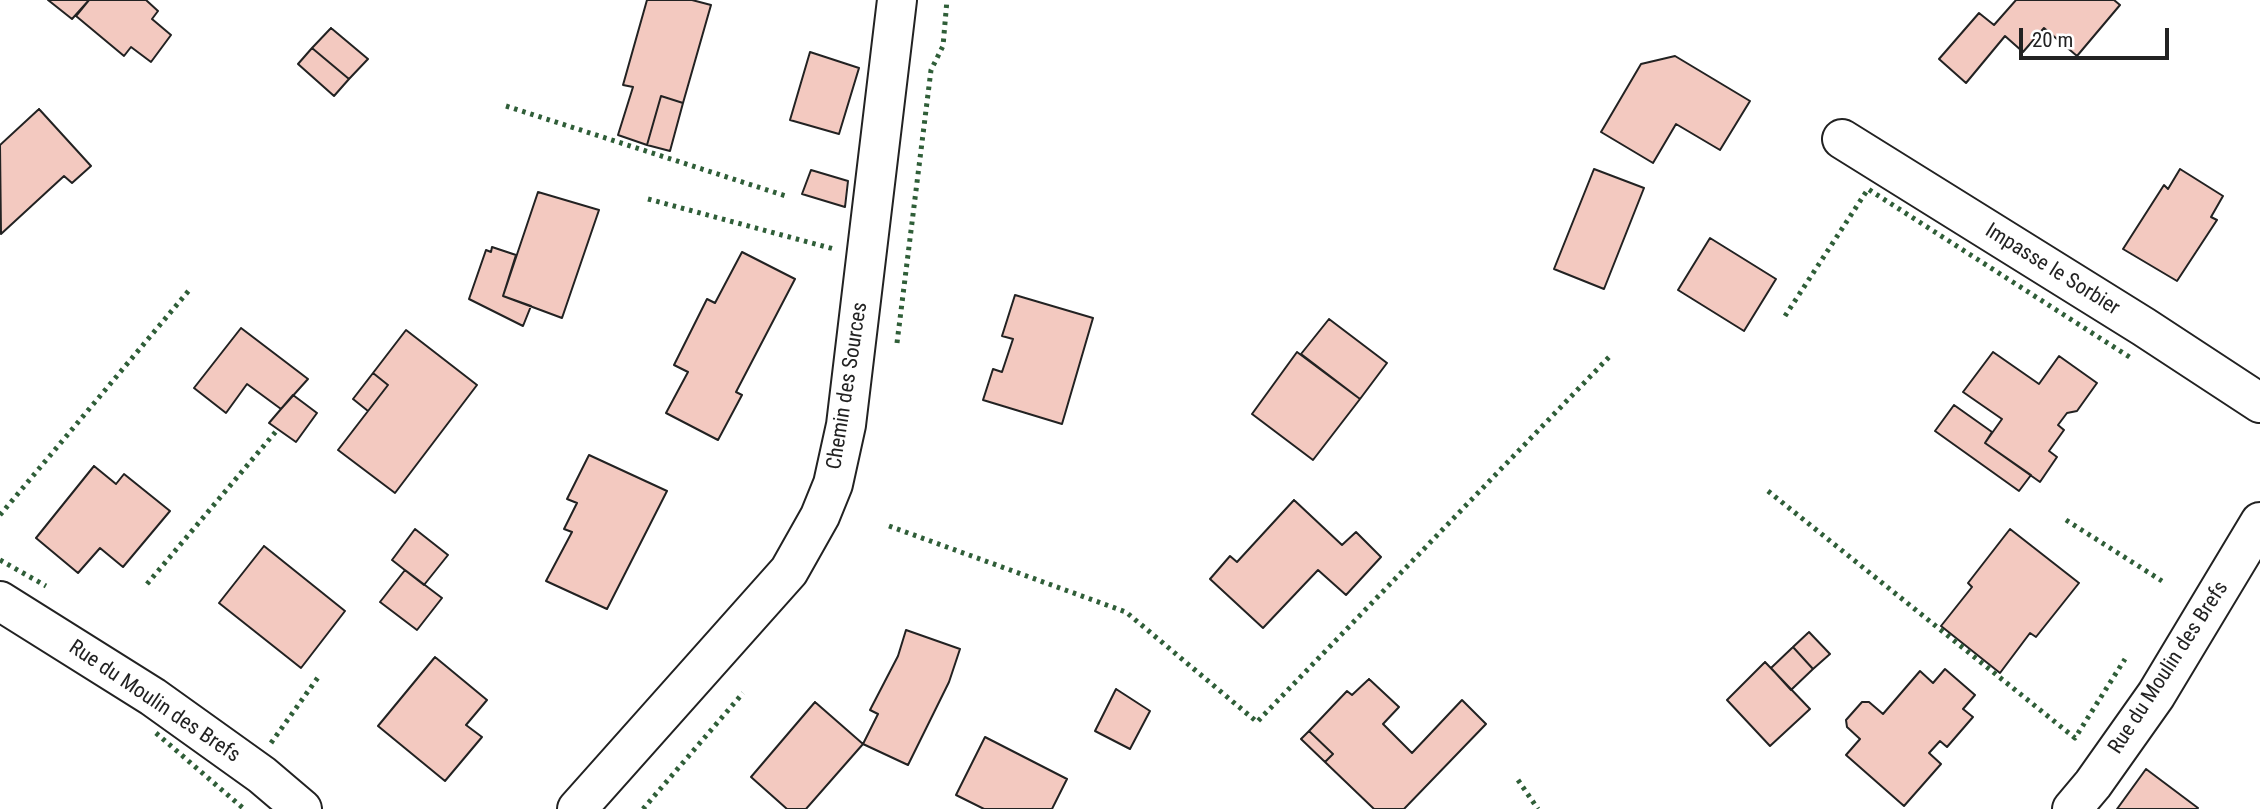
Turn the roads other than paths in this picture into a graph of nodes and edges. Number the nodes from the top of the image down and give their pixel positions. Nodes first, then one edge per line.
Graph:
1 (897, 0) edge
2 (1842, 139) dead end
3 (2260, 403) edge
4 (2260, 522) edge
5 (0, 601) edge
6 (302, 809) edge
7 (577, 809) edge
8 (2072, 809) edge

1 - 7 street, Chemin des Sources
2 - 3 street, Impasse le Sorbier
4 - 8 street, Rue du Moulin des Brefs
5 - 6 street, Rue du Moulin des Brefs

